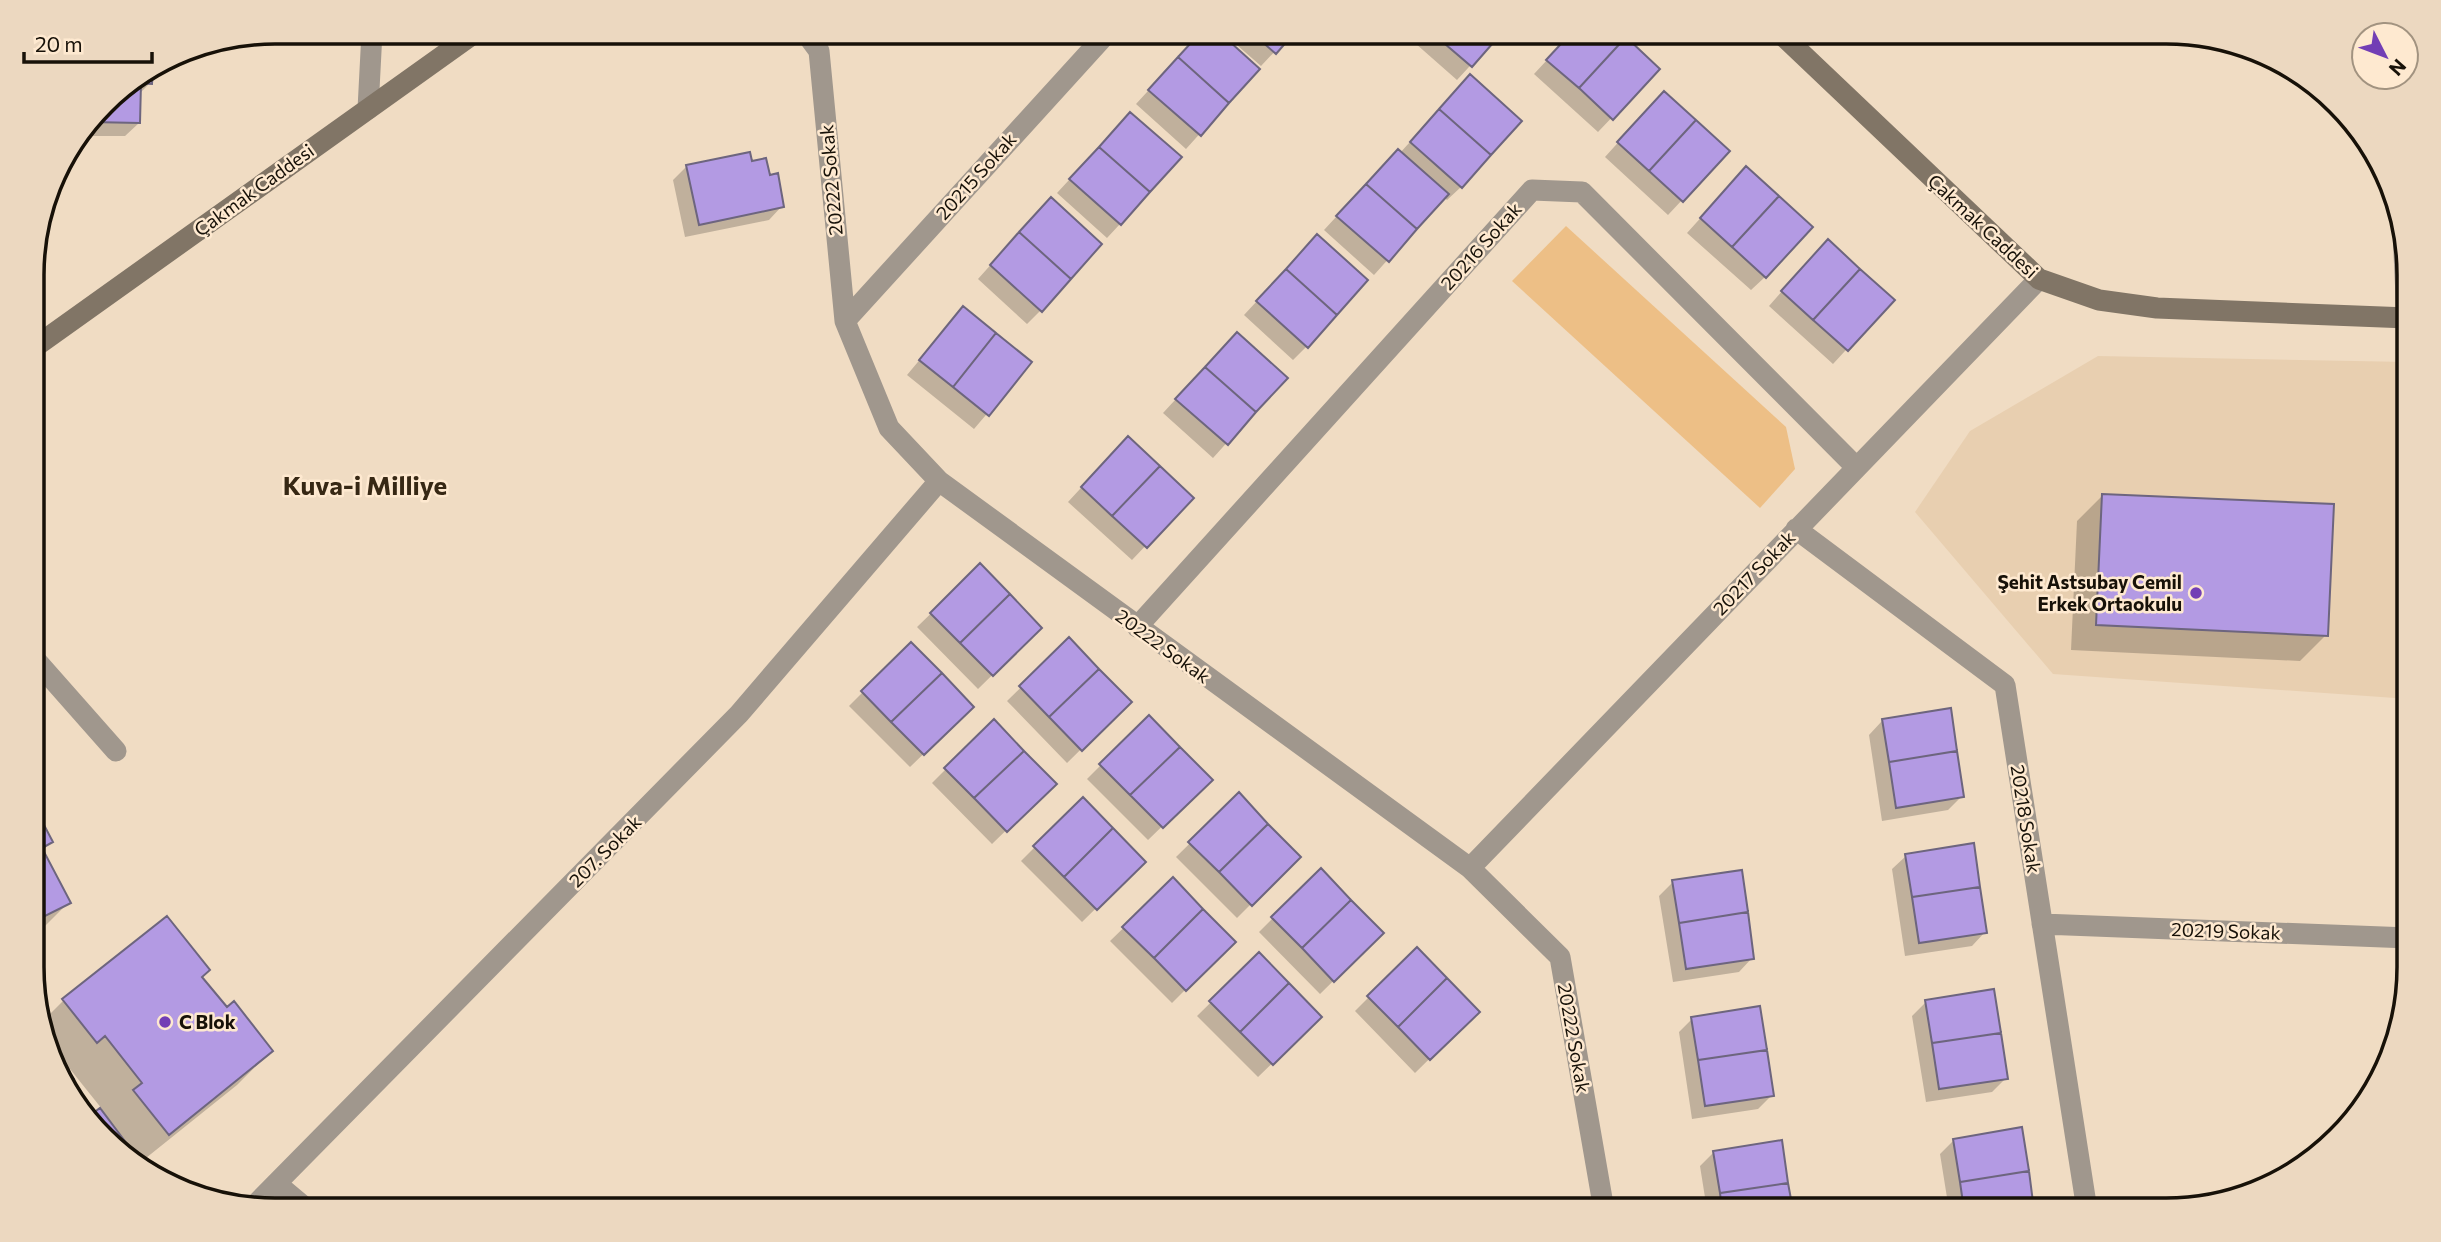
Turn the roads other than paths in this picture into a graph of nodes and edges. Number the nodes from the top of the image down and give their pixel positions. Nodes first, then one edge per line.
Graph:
1 (371, 44) edge
2 (459, 44) edge
3 (814, 44) edge
4 (1097, 44) edge
5 (1792, 44) edge
6 (368, 109) junction
7 (2039, 279) junction
8 (2397, 318) edge
9 (845, 321) junction
10 (44, 339) edge
11 (1856, 467) junction
12 (939, 481) junction
13 (1796, 529) junction
14 (1137, 627) junction
15 (44, 669) edge
16 (116, 751) dead end
17 (1470, 868) junction
18 (2042, 924) junction
19 (2397, 937) edge
20 (277, 1184) junction
21 (262, 1198) edge
22 (294, 1198) edge
23 (1602, 1198) edge
24 (2085, 1198) edge

1 - 6 street
2 - 6 main road, Çakmak Caddesi
3 - 9 street, 20222 Sokak
4 - 9 street, 20215 Sokak
5 - 7 main road, Çakmak Caddesi
6 - 10 main road, Çakmak Caddesi
7 - 8 main road, Çakmak Caddesi
7 - 11 street, 20217 Sokak
9 - 12 street, 20222 Sokak
11 - 13 street, 20217 Sokak
11 - 14 street, 20216 Sokak
12 - 14 street, 20222 Sokak
12 - 20 street, 207. Sokak
13 - 17 street, 20217 Sokak
13 - 18 street, 20218 Sokak
14 - 17 street, 20222 Sokak
15 - 16 street
17 - 23 street, 20222 Sokak
18 - 19 street, 20219 Sokak
18 - 24 street, 20218 Sokak
20 - 21 street, 207. Sokak
20 - 22 street

